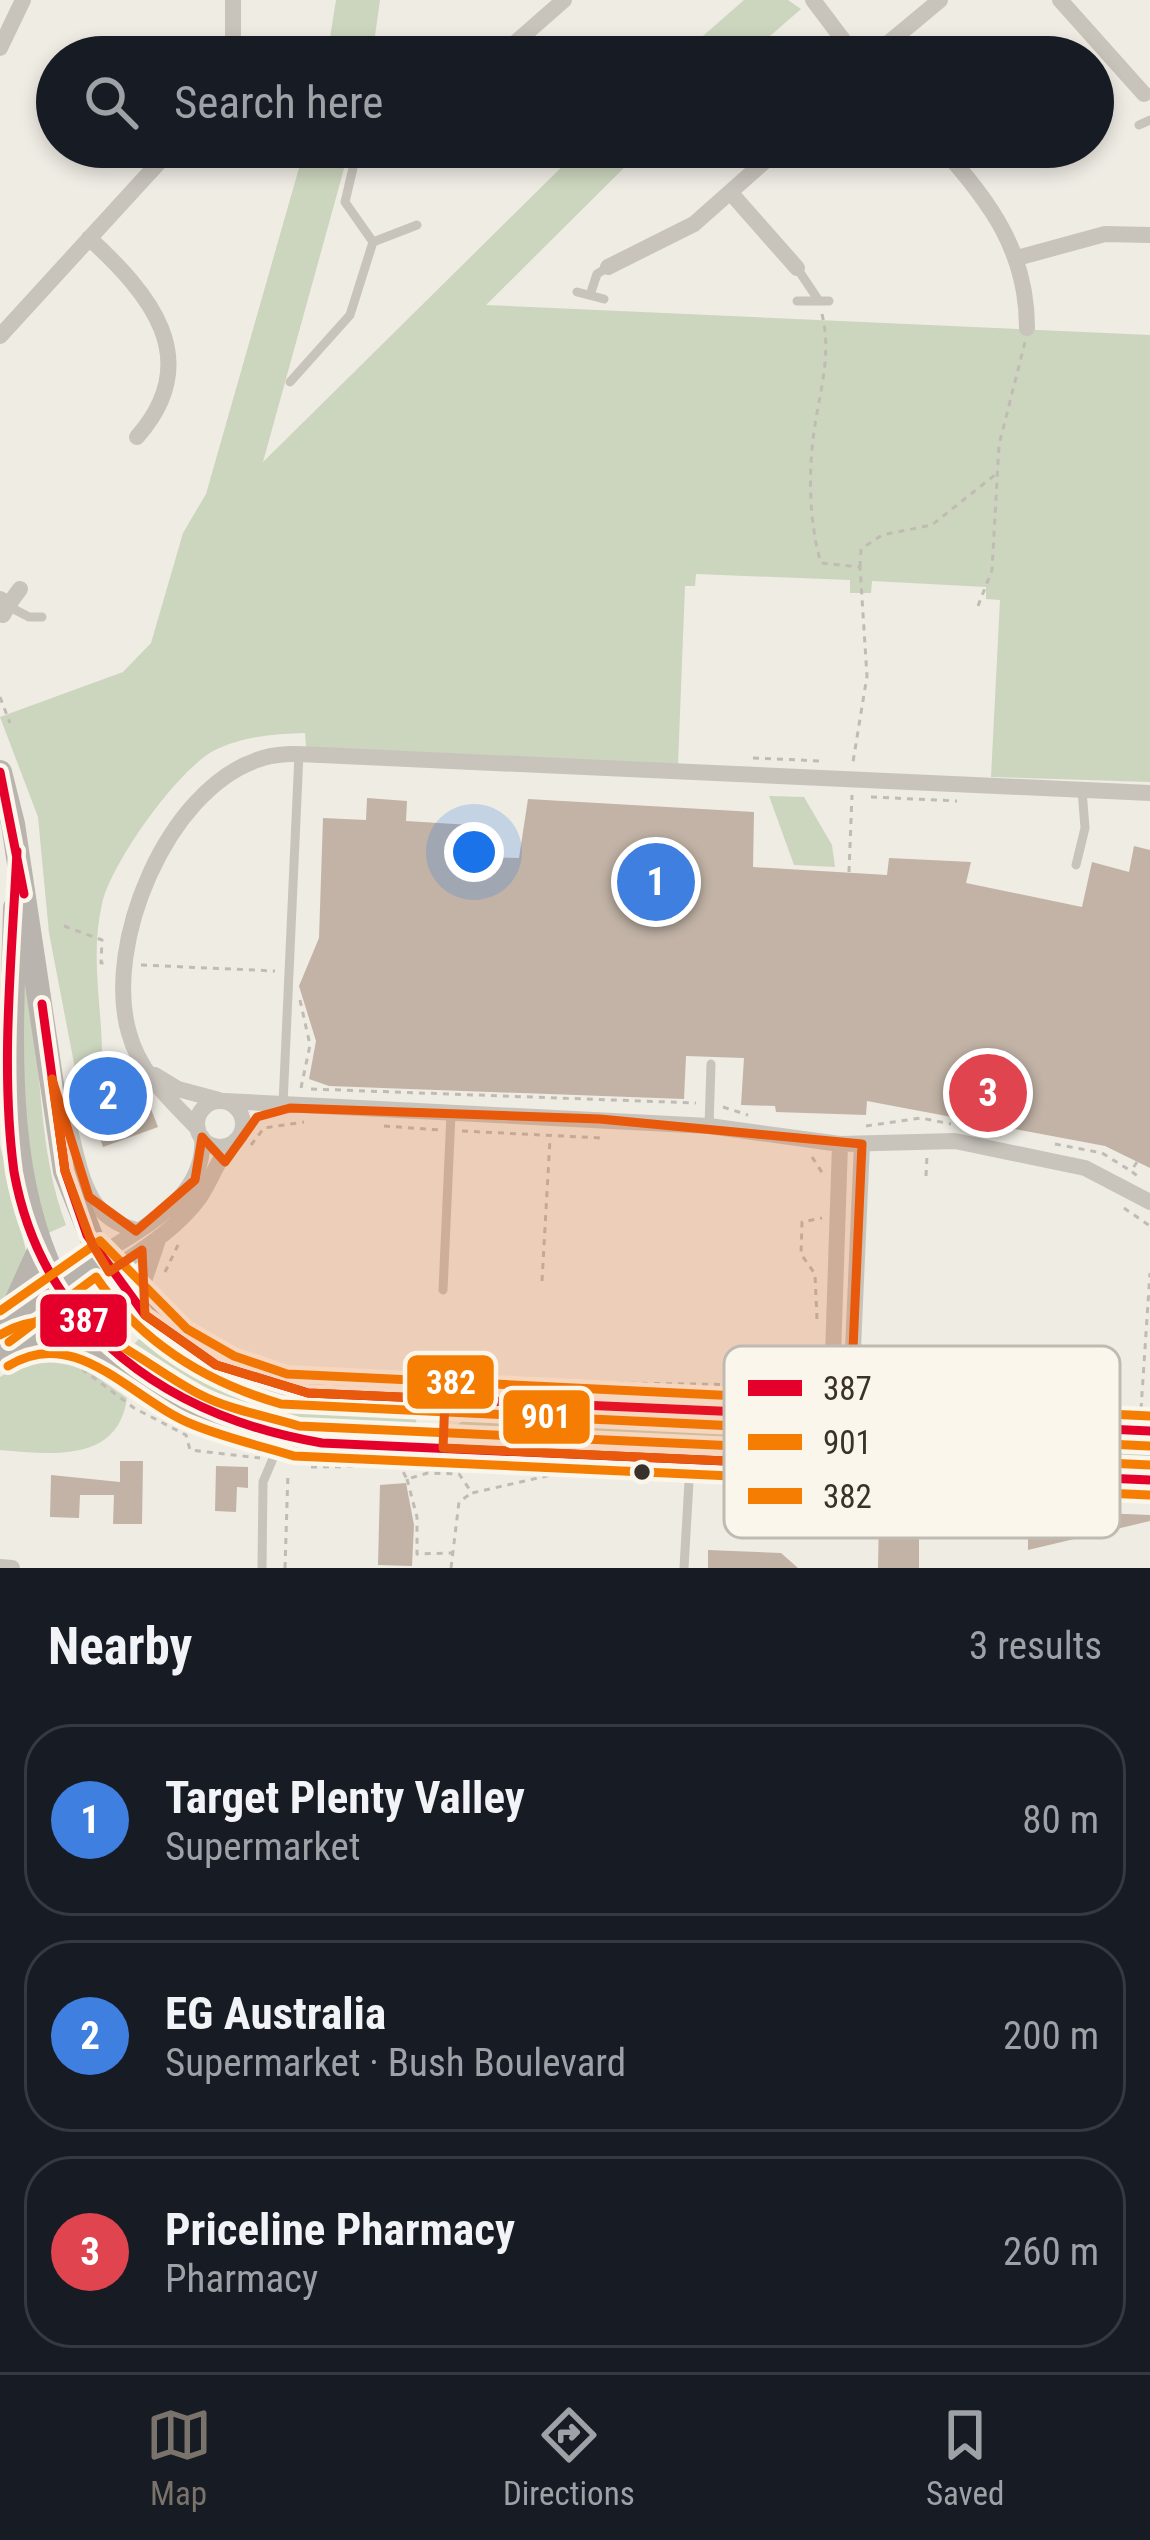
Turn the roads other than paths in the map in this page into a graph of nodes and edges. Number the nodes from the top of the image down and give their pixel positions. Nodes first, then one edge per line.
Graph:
1 (23, 0) edge
2 (814, 0) edge
3 (940, 0) edge
4 (1060, 0) edge
5 (555, 3) edge
6 (233, 5) edge
7 (226, 36) edge
8 (233, 36) edge
9 (521, 36) edge
10 (850, 36) edge
11 (898, 36) edge
12 (1092, 36) edge
13 (0, 48) edge
14 (1114, 61) edge
15 (1147, 98) edge
16 (154, 168) edge
17 (353, 168) edge
18 (757, 168) edge
19 (959, 168) edge
20 (730, 192) junction
21 (417, 225) dead end
22 (1150, 235) edge
23 (89, 238) junction
24 (373, 242) junction
25 (1017, 258) junction
26 (608, 267) joint
27 (797, 268) joint
28 (577, 292) dead end
29 (591, 292) junction
30 (604, 299) dead end
31 (797, 301) dead end
32 (1028, 328) road end
33 (0, 336) edge
34 (290, 382) dead end
35 (137, 437) dead end
36 (20, 589) dead end
37 (5, 606) edge
38 (42, 616) dead end
39 (299, 754) junction
40 (0, 772) edge
41 (1082, 790) junction
42 (1150, 793) edge
43 (17, 851) junction
44 (1076, 865) dead end
45 (139, 1057) junction
46 (711, 1064) dead end
47 (52, 1078) junction
48 (224, 1101) junction
49 (283, 1104) junction
50 (308, 1107) junction
51 (451, 1114) junction
52 (710, 1126) junction
53 (200, 1133) junction
54 (242, 1141) junction
55 (840, 1144) junction
56 (862, 1144) junction
57 (1150, 1202) edge
58 (137, 1230) junction
59 (160, 1237) junction
60 (39, 1251) junction
61 (104, 1264) junction
62 (443, 1290) dead end
63 (65, 1296) junction
64 (146, 1316) junction
65 (8, 1336) edge
66 (853, 1339) junction
67 (831, 1346) edge
68 (852, 1346) edge
69 (856, 1346) edge
70 (128, 1366) junction
71 (445, 1399) junction
72 (724, 1411) edge
73 (375, 1445) junction
74 (443, 1448) junction
75 (691, 1459) junction
76 (724, 1461) edge
77 (1120, 1479) edge
78 (1150, 1480) edge
79 (0, 1567) edge
80 (12, 1568) edge
81 (262, 1568) edge
82 (684, 1568) edge

1 - 13 street
2 - 10 street
3 - 11 street
4 - 12 street
5 - 9 street
6 - 7 street
6 - 8 street
14 - 15 street
16 - 23 street
17 - 24 lane
18 - 20 street
19 - 25 street
20 - 26 street
20 - 27 street
21 - 24 lane
22 - 25 street
23 - 33 street
23 - 35 street
24 - 34 lane
25 - 32 street
26 - 29 lane
27 - 31 lane
28 - 29 lane
29 - 30 lane
36 - 37 street
37 - 38 lane
39 - 41 street
39 - 45 street
39 - 49 lane
40 - 43 main road
41 - 42 street
41 - 44 lane
43 - 47 main road
43 - 60 main road
45 - 48 street
45 - 53 street
46 - 52 lane
47 - 58 street
47 - 61 main road
48 - 49 street
48 - 53 street
48 - 54 street
49 - 50 street
50 - 51 street
50 - 54 street
51 - 52 street
51 - 62 lane
52 - 55 street
53 - 54 street
53 - 58 street
54 - 59 street
55 - 56 street
55 - 67 street
56 - 57 street
56 - 66 street
58 - 61 street
59 - 61 street
59 - 64 street
60 - 63 main road
60 - 65 main road
61 - 63 main road
61 - 64 main road
63 - 65 main road
63 - 70 main road
64 - 71 main road
65 - 70 main road
66 - 68 street
66 - 69 street
70 - 73 main road
71 - 72 main road
71 - 74 main road
73 - 74 main road
73 - 81 lane
74 - 75 main road
75 - 76 main road
75 - 82 lane
77 - 78 main road
79 - 80 street

